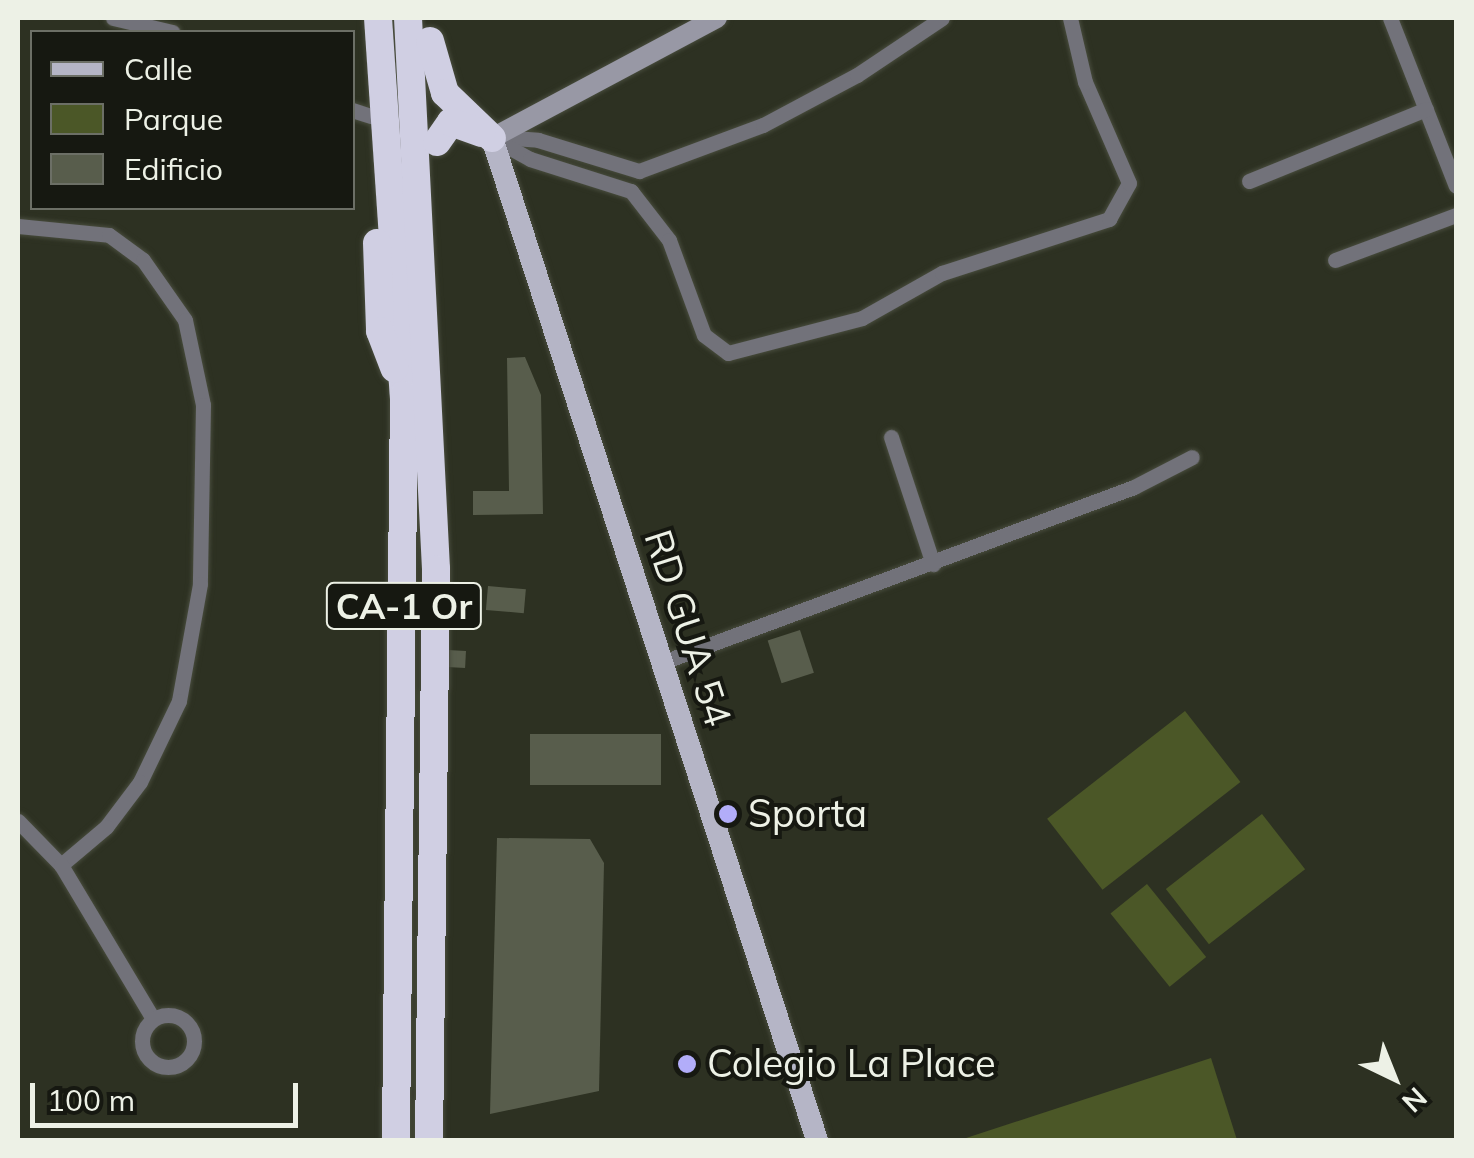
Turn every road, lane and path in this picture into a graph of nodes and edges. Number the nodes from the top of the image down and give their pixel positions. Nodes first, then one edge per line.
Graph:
1 (114, 18) edge
2 (362, 18) edge
3 (378, 18) edge
4 (408, 18) edge
5 (717, 18) edge
6 (942, 18) edge
7 (1070, 18) edge
8 (1390, 18) edge
9 (164, 30) edge
10 (429, 30) edge
11 (1426, 109) junction
12 (362, 113) edge
13 (492, 138) junction
14 (437, 142) junction
15 (639, 171) junction
16 (1249, 180) dead end
17 (1456, 186) edge
18 (631, 191) junction
19 (1456, 214) edge
20 (18, 226) edge
21 (1335, 260) dead end
22 (404, 395) junction
23 (891, 437) dead end
24 (1192, 457) dead end
25 (434, 480) junction
26 (933, 564) junction
27 (663, 662) junction
28 (18, 821) edge
29 (61, 865) junction
30 (154, 1019) dead end
31 (396, 1140) edge
32 (429, 1140) edge
33 (817, 1140) edge

1 - 9 street
2 - 12 highway
3 - 22 highway, CA-1 Or
4 - 25 highway, CA-1 Or
5 - 13 street
6 - 15 street
7 - 18 street
8 - 11 street
10 - 13 highway
10 - 14 highway
11 - 16 street
11 - 17 street
12 - 22 highway
13 - 14 highway
13 - 15 street
13 - 18 street
13 - 27 main road, RD GUA 54
14 - 25 highway
15 - 18 street
19 - 21 street
20 - 29 street
22 - 31 highway, CA-1 Or
23 - 26 street
24 - 26 street
25 - 32 highway, CA-1 Or
26 - 27 street
27 - 33 main road, RD GUA 54
28 - 29 street
29 - 30 street

